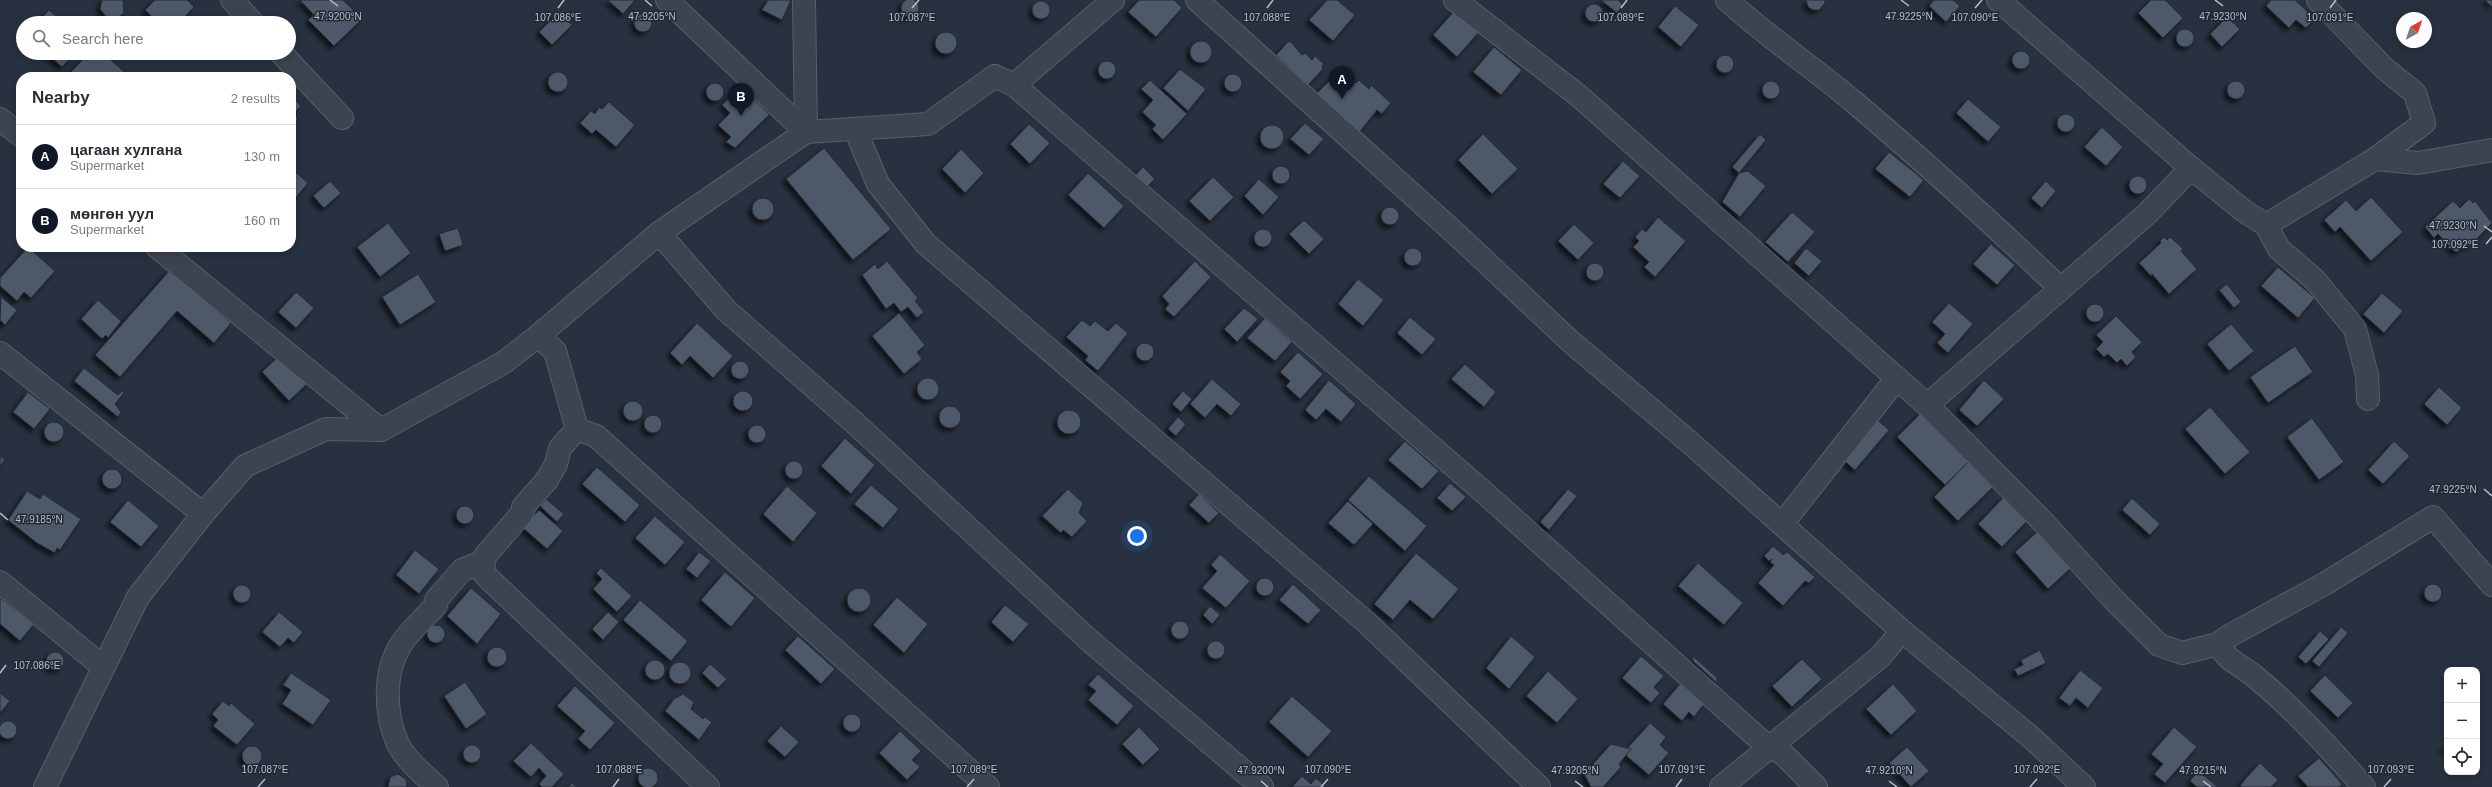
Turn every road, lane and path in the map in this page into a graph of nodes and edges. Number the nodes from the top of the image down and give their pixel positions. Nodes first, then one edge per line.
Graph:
1 (232, 0) edge
2 (668, 0) edge
3 (820, 0) edge
4 (1113, 0) edge
5 (1197, 0) edge
6 (1455, 0) edge
7 (1726, 0) edge
8 (1998, 0) edge
9 (2318, 0) edge
10 (804, 7) edge
11 (247, 16) edge
12 (288, 60) edge
13 (1014, 85) junction
14 (342, 118) dead end
15 (0, 119) edge
16 (855, 129) junction
17 (16, 132) edge
18 (806, 132) junction
19 (2489, 153) edge
20 (2375, 159) junction
21 (2191, 168) junction
22 (2266, 225) junction
23 (659, 233) junction
24 (163, 252) edge
25 (2061, 289) junction
26 (538, 336) junction
27 (0, 353) edge
28 (1897, 378) junction
29 (2368, 399) dead end
30 (1927, 405) junction
31 (381, 430) junction
32 (577, 430) junction
33 (203, 514) junction
34 (1782, 524) junction
35 (483, 569) junction
36 (0, 582) edge
37 (2492, 585) edge
38 (1902, 632) junction
39 (2218, 644) junction
40 (102, 666) junction
41 (1768, 747) junction
42 (44, 787) edge
43 (437, 787) edge
44 (708, 787) edge
45 (988, 787) edge
46 (1262, 787) edge
47 (1539, 787) edge
48 (1722, 787) edge
49 (1816, 787) edge
50 (2084, 787) edge
51 (2364, 787) edge

1 - 11 street
2 - 18 street
3 - 10 street
4 - 13 street
5 - 34 street
6 - 28 street
7 - 25 street
8 - 21 street
9 - 20 street
10 - 18 street
12 - 14 street
13 - 16 street
13 - 41 street
15 - 17 street
16 - 18 street
16 - 47 street
18 - 23 street
19 - 20 street
20 - 22 street
21 - 22 street
21 - 25 street
22 - 29 street
23 - 26 street
23 - 46 street
24 - 31 street
25 - 30 street
26 - 31 street
26 - 32 street
27 - 33 street
28 - 30 street
28 - 34 street
30 - 39 street
31 - 33 street
32 - 35 street
32 - 45 street
33 - 40 street
34 - 38 street
35 - 43 street
35 - 44 street
36 - 40 street
37 - 39 street
38 - 41 street
38 - 50 street
39 - 51 street
40 - 42 street
41 - 48 street
41 - 49 street

